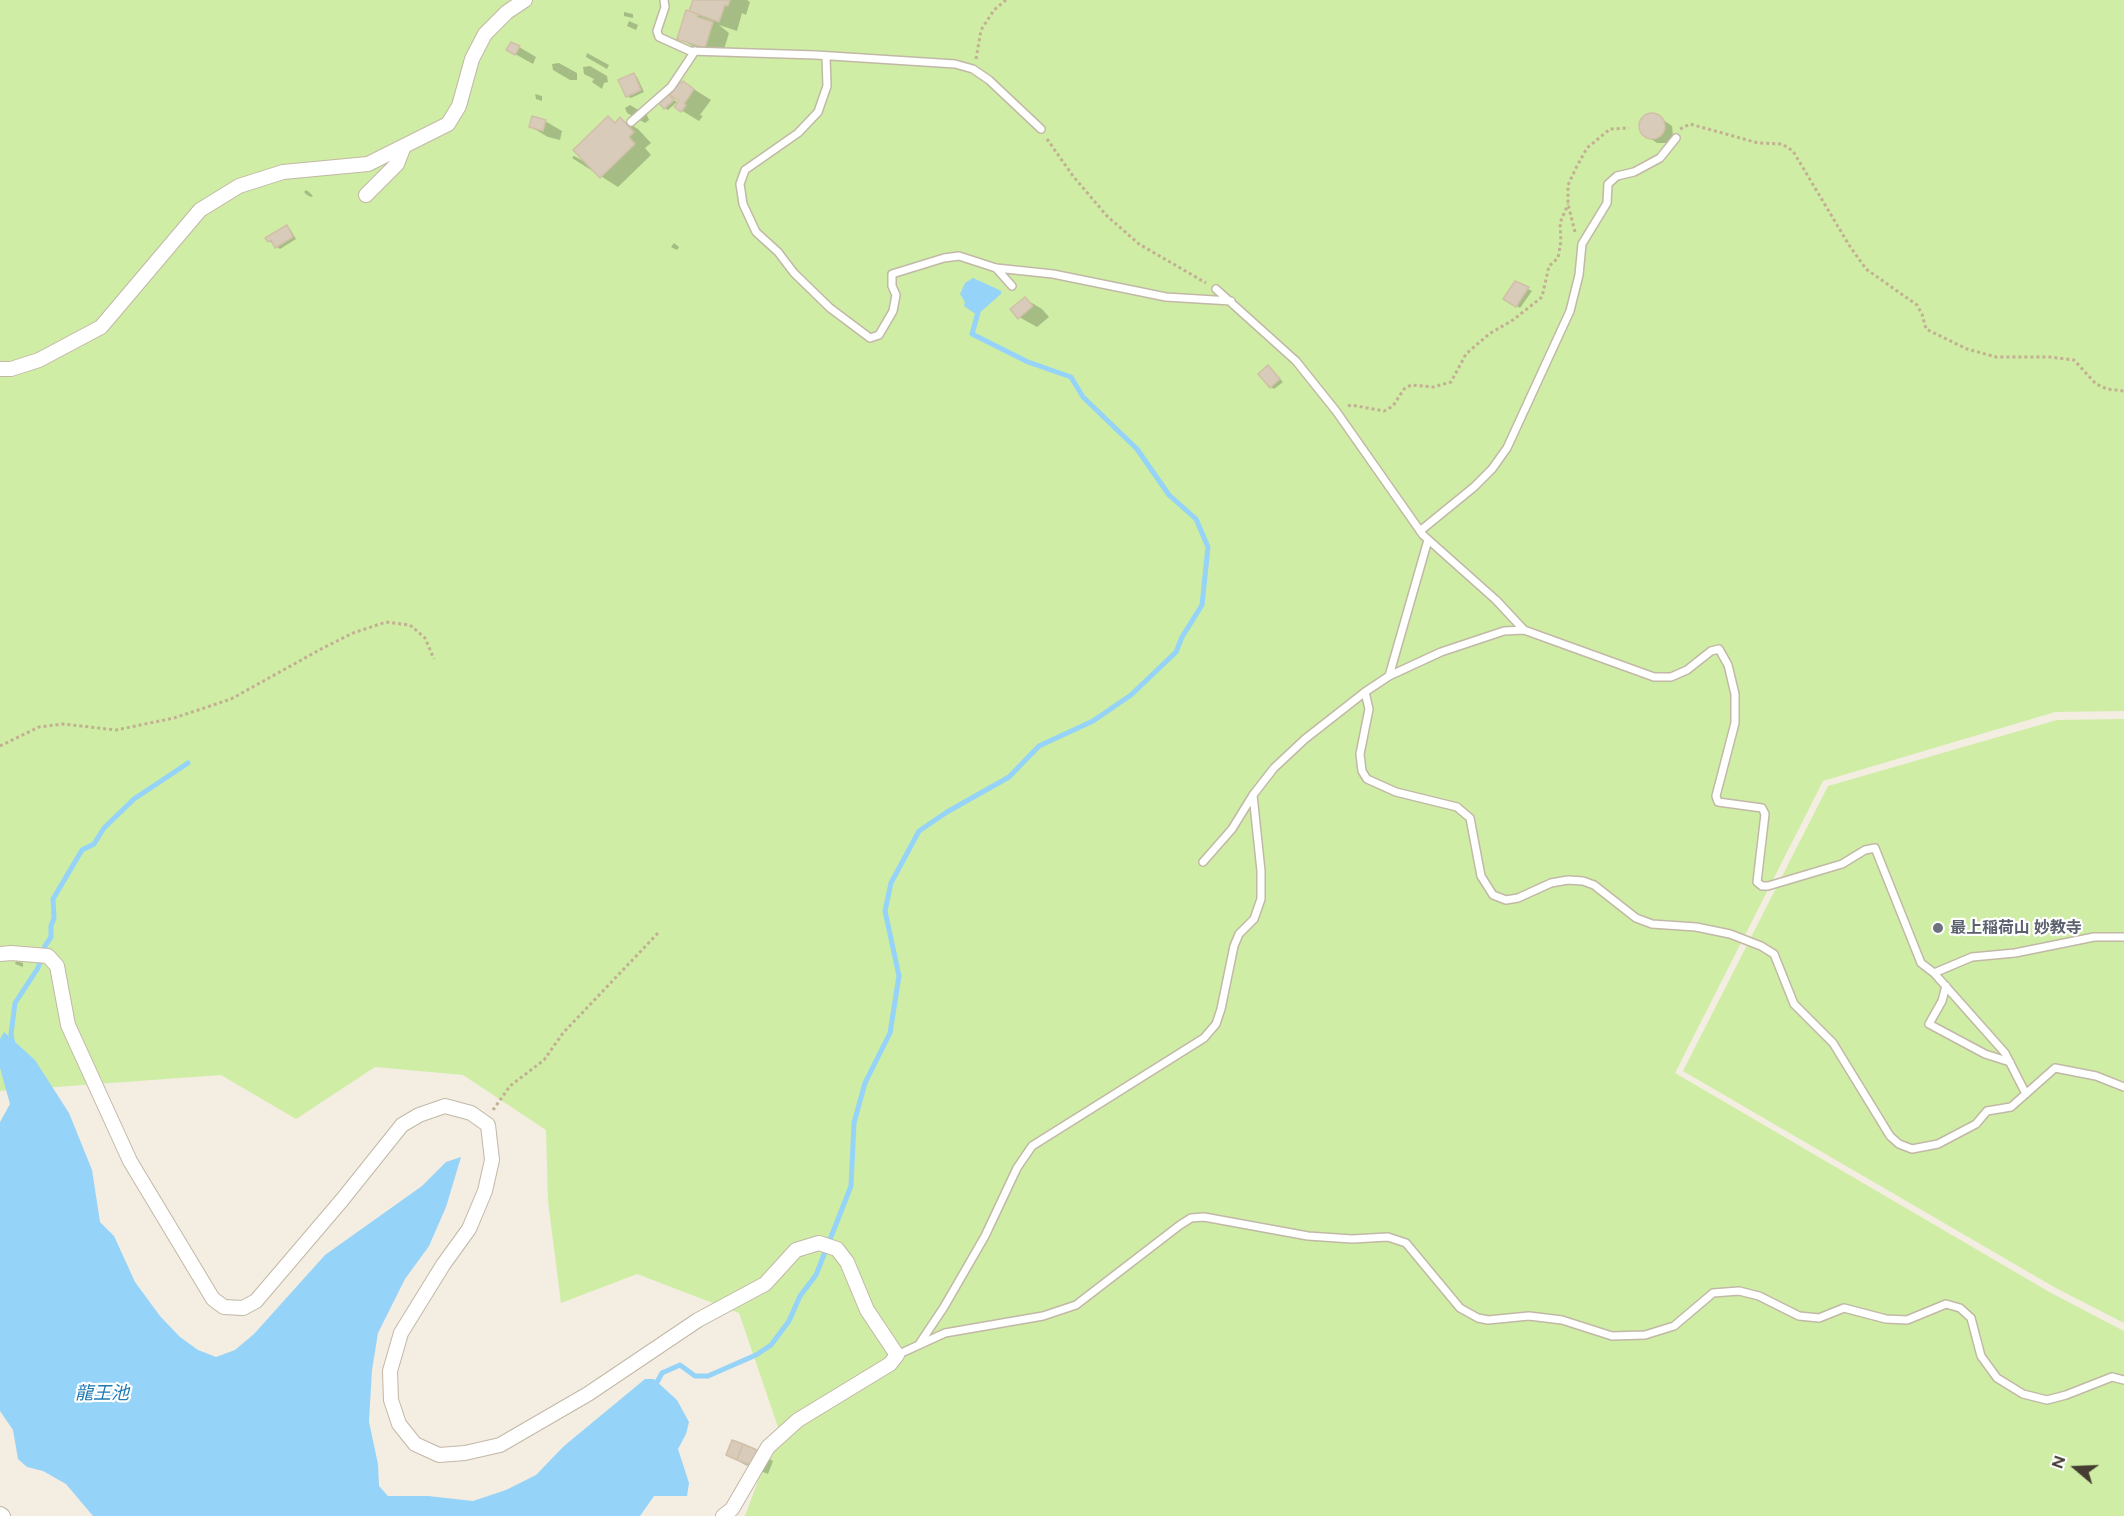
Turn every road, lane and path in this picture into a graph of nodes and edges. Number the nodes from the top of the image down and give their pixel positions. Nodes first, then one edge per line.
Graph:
1 (525, 0) edge
2 (664, 0) edge
3 (1006, 0) edge
4 (695, 51) junction
5 (826, 56) junction
6 (974, 69) junction
7 (631, 122) dead end
8 (1629, 128) dead end
9 (1041, 129) joint
10 (1676, 138) joint
11 (404, 146) junction
12 (366, 195) dead end
13 (1568, 204) junction
14 (1582, 244) junction
15 (996, 268) junction
16 (1012, 286) dead end
17 (1216, 289) joint
18 (1231, 301) junction
19 (0, 369) edge
20 (2124, 391) edge
21 (1336, 411) junction
22 (1420, 531) junction
23 (1428, 540) junction
24 (1524, 630) junction
25 (434, 658) dead end
26 (1389, 676) junction
27 (1365, 692) junction
28 (0, 746) edge
29 (1253, 795) junction
30 (1203, 862) dead end
31 (658, 932) dead end
32 (2124, 937) edge
33 (0, 954) edge
34 (1935, 973) junction
35 (1946, 986) junction
36 (2010, 1062) junction
37 (2124, 1087) edge
38 (2026, 1094) junction
39 (484, 1122) junction
40 (919, 1345) junction
41 (897, 1355) junction
42 (2124, 1380) edge
43 (723, 1516) edge

1 - 11 street
2 - 4 lane
3 - 6 path
4 - 5 lane
4 - 7 lane
5 - 6 lane
5 - 15 lane
6 - 9 lane
8 - 13 path
9 - 17 path
10 - 14 lane
10 - 20 path
11 - 12 street
11 - 19 street
13 - 14 path
13 - 21 path
14 - 22 lane
15 - 16 lane
15 - 18 lane
17 - 18 lane
18 - 21 lane
21 - 22 lane
22 - 23 lane
23 - 24 lane
23 - 26 lane
24 - 26 lane
24 - 34 lane
25 - 28 path
26 - 27 lane
27 - 29 lane
27 - 38 lane
29 - 30 lane
29 - 40 lane
31 - 39 path
32 - 34 lane
33 - 39 street
34 - 35 lane
35 - 36 lane
35 - 36 lane
36 - 38 lane
37 - 38 lane
39 - 41 street
40 - 41 lane
40 - 42 lane
41 - 43 street

